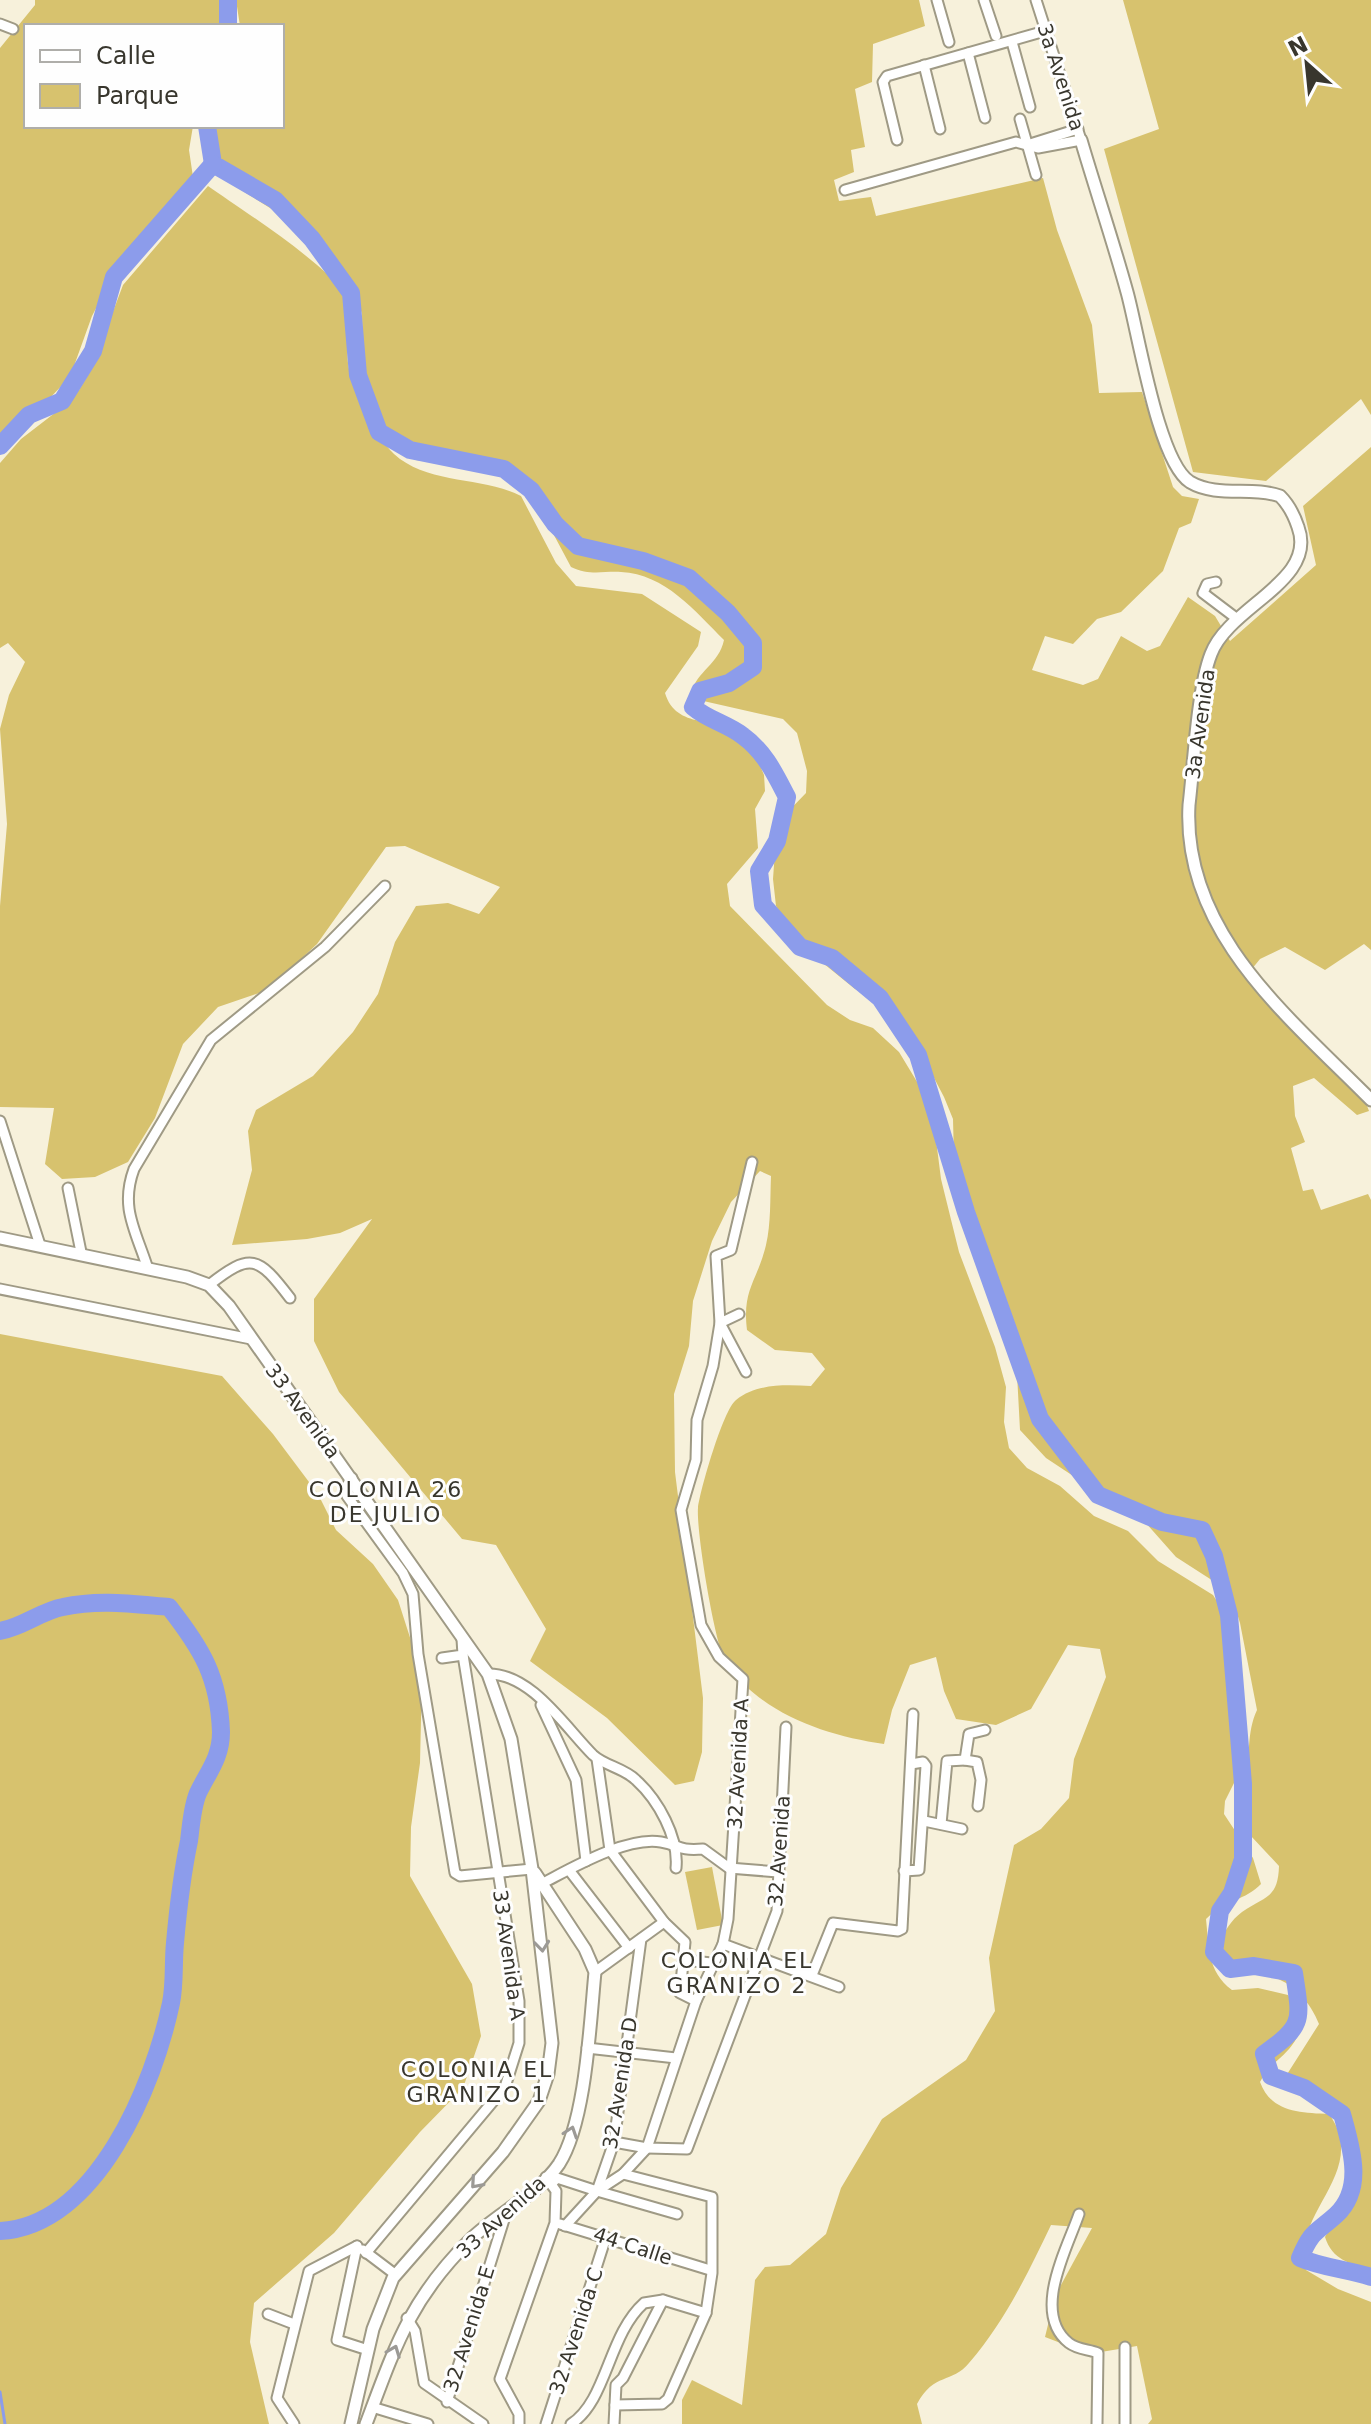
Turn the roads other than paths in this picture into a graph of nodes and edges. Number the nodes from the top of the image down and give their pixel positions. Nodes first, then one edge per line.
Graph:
1 (937, 0) edge
2 (984, 0) edge
3 (1036, 0) edge
4 (0, 24) edge
5 (13, 29) dead end
6 (1045, 31) junction
7 (996, 36) dead end
8 (949, 42) dead end
9 (1012, 42) junction
10 (968, 53) junction
11 (924, 65) junction
12 (1030, 107) dead end
13 (985, 118) dead end
14 (1020, 119) dead end
15 (940, 129) dead end
16 (1079, 135) junction
17 (897, 140) dead end
18 (1027, 145) junction
19 (1036, 175) dead end
20 (845, 190) dead end
21 (1216, 582) dead end
22 (1236, 618) junction
23 (385, 886) dead end
24 (1371, 1100) edge
25 (0, 1121) edge
26 (752, 1162) dead end
27 (68, 1188) dead end
28 (0, 1238) edge
29 (40, 1245) junction
30 (731, 1245) junction
31 (744, 1246) dead end
32 (81, 1252) junction
33 (147, 1266) junction
34 (209, 1285) junction
35 (0, 1289) edge
36 (290, 1298) dead end
37 (739, 1314) dead end
38 (720, 1323) junction
39 (251, 1339) junction
40 (746, 1372) dead end
41 (352, 1478) junction
42 (462, 1639) junction
43 (463, 1655) junction
44 (442, 1658) dead end
45 (488, 1674) junction
46 (538, 1699) junction
47 (913, 1714) dead end
48 (786, 1727) dead end
49 (985, 1730) dead end
50 (597, 1759) junction
51 (965, 1760) junction
52 (911, 1764) junction
53 (978, 1806) dead end
54 (924, 1821) junction
55 (941, 1824) junction
56 (962, 1829) dead end
57 (676, 1849) junction
58 (610, 1850) junction
59 (586, 1861) junction
60 (676, 1868) dead end
61 (729, 1868) junction
62 (532, 1869) junction
63 (569, 1870) junction
64 (497, 1871) junction
65 (904, 1871) junction
66 (778, 1872) junction
67 (543, 1883) junction
68 (550, 1898) junction
69 (537, 1901) junction
70 (664, 1922) junction
71 (641, 1939) junction
72 (723, 1944) junction
73 (629, 1948) junction
74 (761, 1959) junction
75 (684, 1960) junction
76 (711, 1963) junction
77 (595, 1972) junction
78 (812, 1975) junction
79 (839, 1987) dead end
80 (696, 2001) junction
81 (587, 2048) junction
82 (627, 2054) junction
83 (676, 2058) junction
84 (614, 2142) junction
85 (647, 2148) junction
86 (623, 2174) junction
87 (549, 2180) junction
88 (597, 2191) junction
89 (507, 2209) junction
90 (677, 2214) dead end
91 (1079, 2214) dead end
92 (560, 2224) junction
93 (606, 2237) junction
94 (357, 2246) junction
95 (366, 2253) junction
96 (710, 2270) junction
97 (396, 2275) junction
98 (663, 2300) junction
99 (706, 2313) junction
100 (268, 2314) dead end
101 (407, 2318) junction
102 (294, 2324) junction
103 (1125, 2347) dead end
104 (368, 2350) junction
105 (601, 2377) junction
106 (617, 2382) junction
107 (447, 2402) junction
108 (615, 2405) junction
109 (372, 2407) junction
110 (298, 2423) edge
111 (351, 2424) edge
112 (366, 2424) edge
113 (428, 2424) edge
114 (483, 2424) edge
115 (519, 2424) edge
116 (546, 2424) edge
117 (571, 2424) edge
118 (614, 2424) edge
119 (1097, 2424) edge
120 (1125, 2424) edge

1 - 8 street
2 - 7 street
3 - 6 street, 3a Avenida
4 - 5 street
6 - 9 street
6 - 16 street, 3a Avenida
9 - 10 street
9 - 12 street
10 - 11 street
10 - 13 street
11 - 15 street
11 - 17 street
14 - 18 street
16 - 18 street
16 - 22 street, 3a Avenida
18 - 19 street
18 - 20 street
21 - 22 street
22 - 24 street, 3a Avenida
23 - 33 street
25 - 29 street
26 - 30 street, 32 Avenida A
27 - 32 street
28 - 29 street
29 - 32 street
30 - 31 street
30 - 38 street, 32 Avenida A
32 - 33 street
33 - 34 street
34 - 36 street
34 - 39 street, 33 Avenida
35 - 39 street
37 - 38 street
38 - 40 street
38 - 61 street, 32 Avenida A
39 - 41 street, 33 Avenida
41 - 42 street, 33 Avenida
41 - 64 street
42 - 43 street, 33 Avenida A
42 - 45 street, 33 Avenida
43 - 44 street
43 - 64 street, 33 Avenida A
45 - 46 street
45 - 62 street, 33 Avenida
46 - 50 street
46 - 59 street
47 - 52 street
48 - 66 street, 32 Avenida
49 - 51 street
50 - 57 street
50 - 58 street
51 - 53 street
51 - 55 street
52 - 54 street
52 - 65 street
54 - 55 street
54 - 65 street
55 - 56 street
57 - 58 street
57 - 60 street
57 - 61 street
58 - 59 street
58 - 70 street
59 - 63 street
61 - 66 street
61 - 72 street, 32 Avenida A
62 - 64 street
62 - 67 street, 33 Avenida
62 - 69 street, 33 Avenida
63 - 67 street
63 - 73 street
64 - 95 street, 33 Avenida A
65 - 78 street
66 - 74 street, 32 Avenida
67 - 68 street, 33 Avenida
68 - 69 street
68 - 77 street, 33 Avenida
69 -> 97 street, 33 Avenida
70 - 71 street
70 - 75 street
71 - 73 street
71 - 82 street, 32 Avenida D
72 - 74 street
72 - 76 street, 32 Avenida A
73 - 77 street
74 - 78 street
74 - 85 street, 32 Avenida
75 - 76 street
75 - 80 street
76 - 80 street, 32 Avenida A
77 - 81 street, 33 Avenida
78 - 79 street
80 - 83 street, 32 Avenida A
81 - 82 street
87 -> 81 street, 33 Avenida
82 - 83 street
82 - 84 street, 32 Avenida D
83 - 85 street, 32 Avenida A
84 - 85 street
84 - 88 street, 32 Avenida D
85 - 86 street
86 - 88 street
86 - 96 street
87 - 88 street
87 - 89 street, 33 Avenida
87 - 92 street
88 - 90 street
88 - 92 street
89 - 101 street, 33 Avenida
89 - 107 street, 32 Avenida E
91 - 119 street
92 - 93 street, 44 Calle
92 - 115 street
93 - 96 street, 44 Calle
93 - 116 street, 32 Avenida C
94 - 95 street
94 - 102 street
94 - 104 street
95 - 97 street
96 - 99 street
97 - 104 street, 33 Avenida
98 - 99 street
98 - 105 street
98 - 106 street
99 - 108 street
100 - 102 street
101 - 107 street
109 -> 101 street, 33 Avenida
102 - 110 street
103 - 120 street
104 - 111 street, 33 Avenida
105 - 106 street
105 - 117 street
106 - 108 street
107 - 114 street
108 - 118 street
109 - 112 street, 33 Avenida
109 - 113 street

